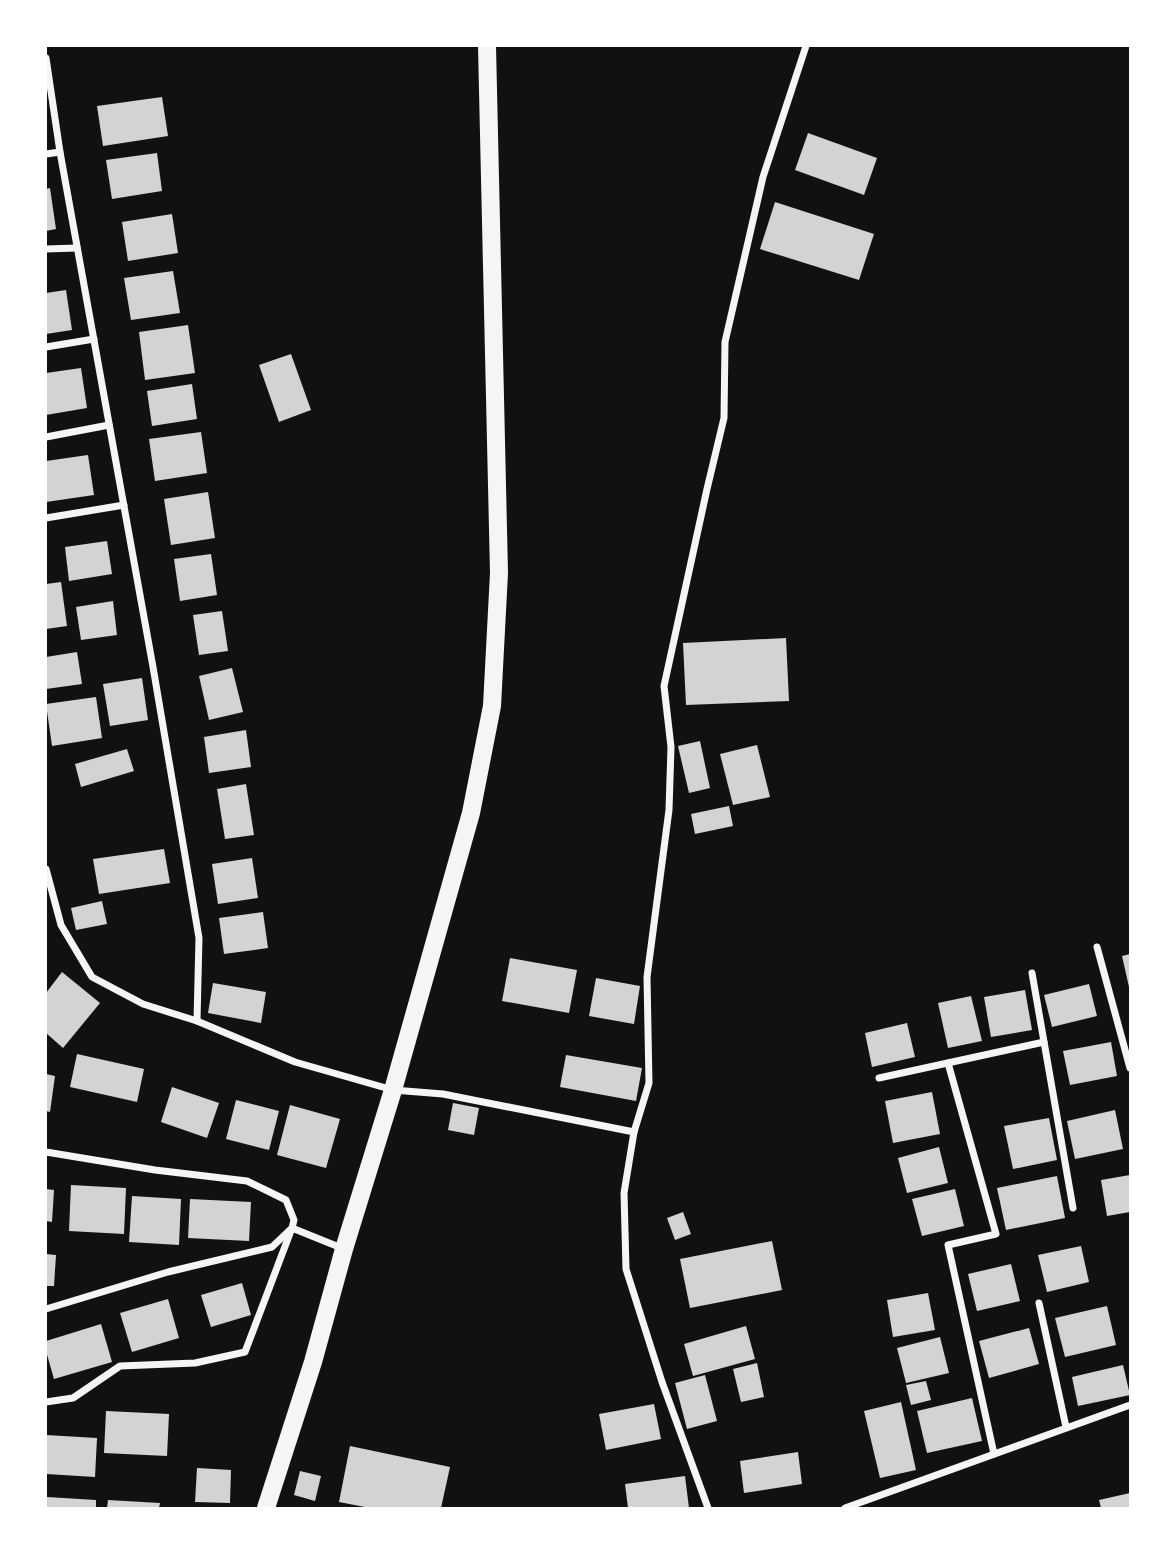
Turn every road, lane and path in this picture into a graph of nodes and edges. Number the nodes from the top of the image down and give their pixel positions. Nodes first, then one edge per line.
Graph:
1 (487, 46) edge
2 (806, 46) edge
3 (46, 58) edge
4 (47, 73) edge
5 (60, 152) junction
6 (46, 154) edge
7 (77, 248) junction
8 (46, 249) edge
9 (94, 339) junction
10 (46, 347) edge
11 (109, 425) junction
12 (46, 437) edge
13 (124, 505) junction
14 (46, 518) edge
15 (46, 869) edge
16 (1097, 947) dead end
17 (1032, 973) dead end
18 (197, 1021) junction
19 (1044, 1042) junction
20 (948, 1063) junction
21 (1130, 1066) edge
22 (879, 1078) dead end
23 (393, 1090) junction
24 (634, 1132) junction
25 (46, 1152) edge
26 (1073, 1208) dead end
27 (292, 1228) junction
28 (344, 1250) junction
29 (1039, 1303) dead end
30 (46, 1309) edge
31 (46, 1402) edge
32 (1130, 1405) edge
33 (1066, 1427) junction
34 (994, 1454) junction
35 (266, 1508) edge
36 (708, 1508) edge
37 (845, 1508) edge

1 - 23 main road
2 - 24 street
3 - 4 street
4 - 5 street
5 - 6 street
5 - 7 street
7 - 8 street
7 - 9 street
9 - 10 street
9 - 11 street
11 - 12 street
11 - 13 street
13 - 14 street
13 - 18 street
15 - 18 street
16 - 21 street
17 - 19 street
18 - 23 street
19 - 20 street
19 - 26 street
20 - 22 street
20 - 34 street
23 - 24 street
23 - 28 main road
24 - 36 street
25 - 27 street
27 - 28 street
27 - 30 street
27 - 31 street
28 - 35 main road
29 - 33 street
32 - 33 street
33 - 34 street
34 - 37 street

